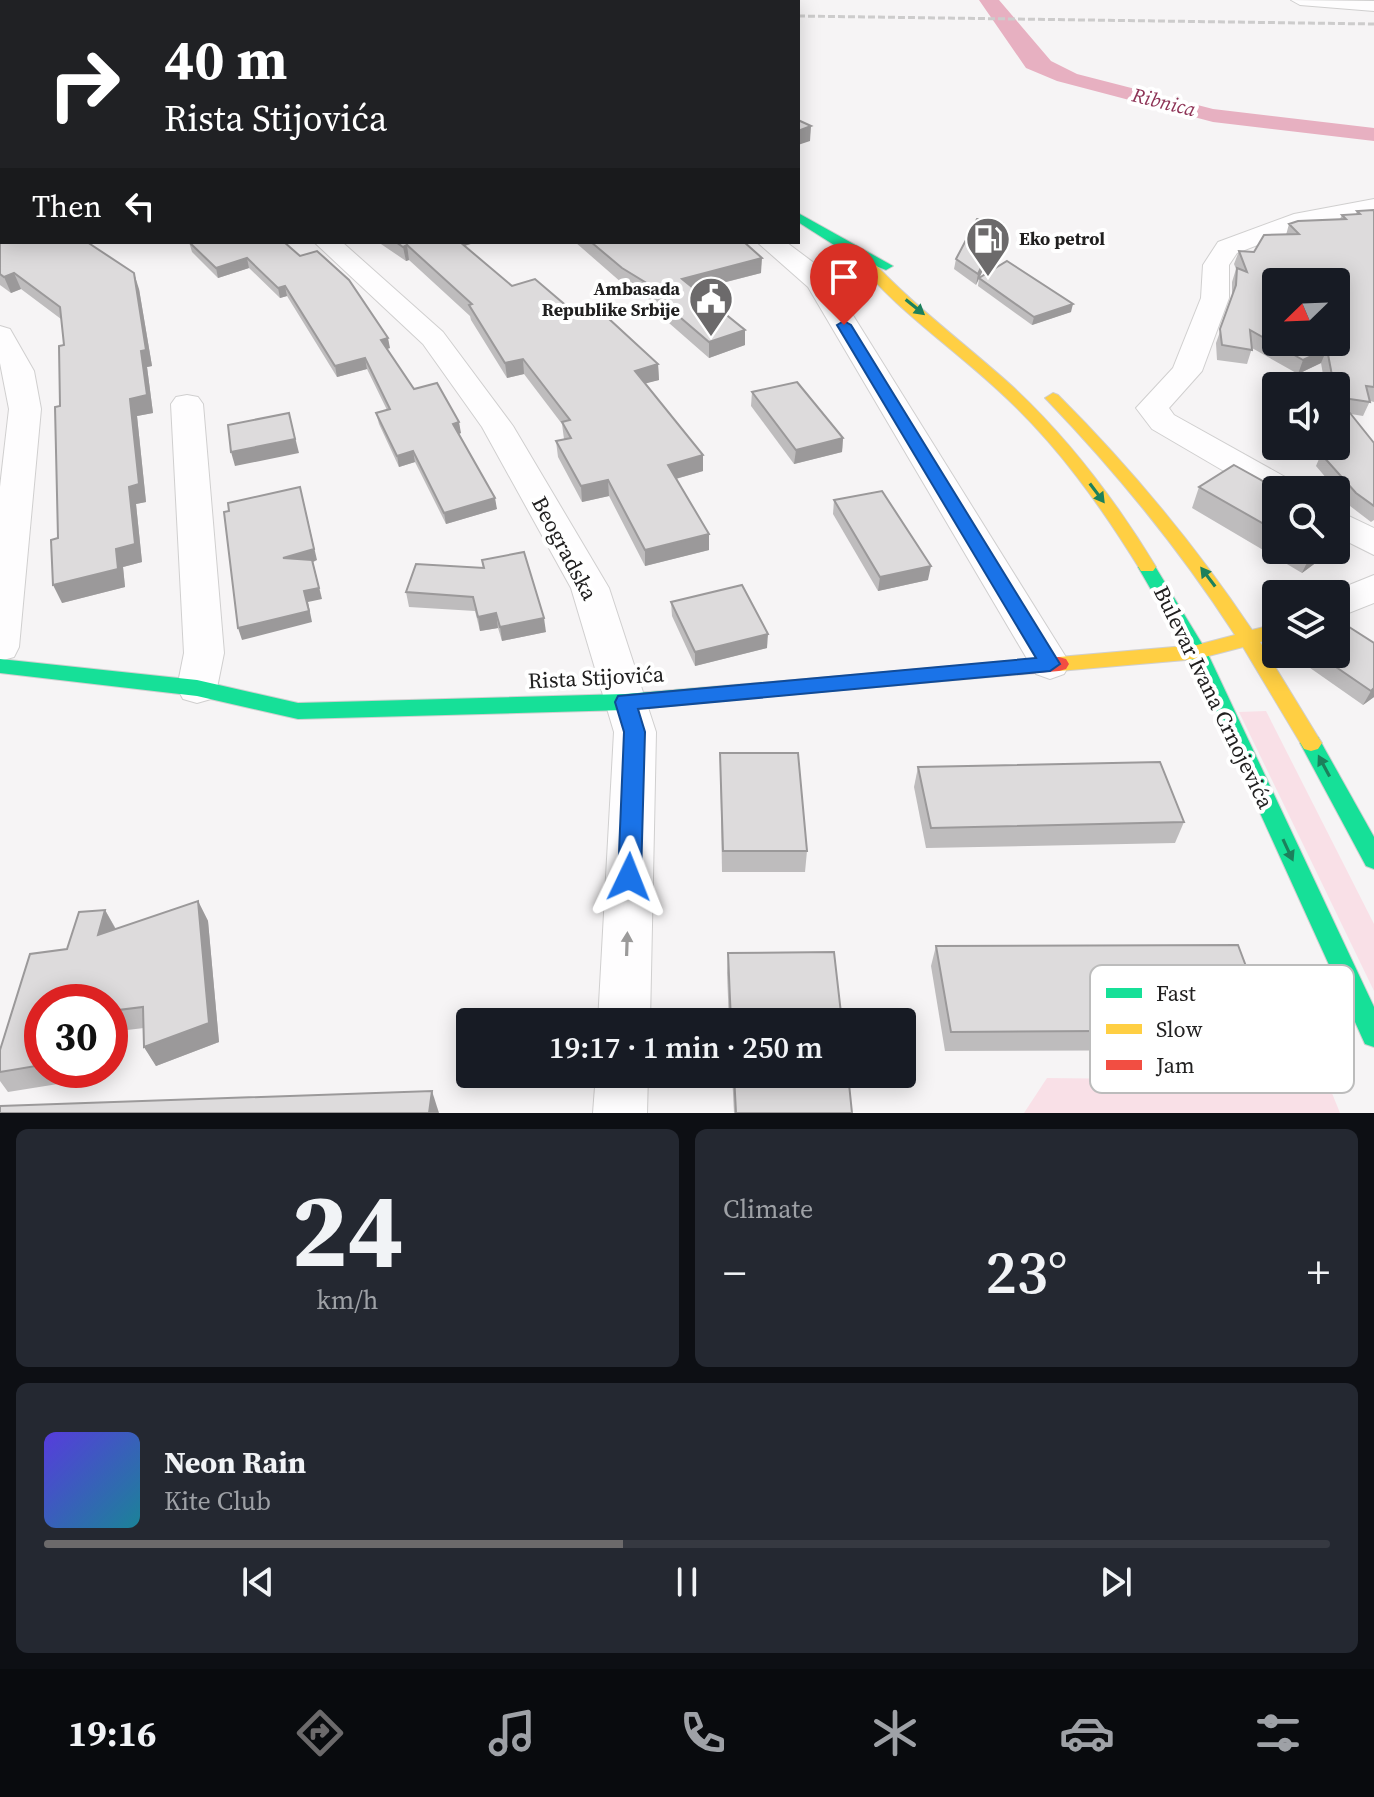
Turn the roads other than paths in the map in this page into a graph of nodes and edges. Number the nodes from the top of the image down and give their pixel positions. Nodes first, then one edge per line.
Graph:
1 (1300, 0) edge
2 (1374, 6) edge
3 (1374, 206) edge
4 (800, 218) edge
5 (329, 244) edge
6 (773, 244) edge
7 (858, 254) junction
8 (908, 278) dead end
9 (0, 335) edge
10 (1036, 382) dead end
11 (187, 404) dead end
12 (1262, 479) edge
13 (1350, 529) edge
14 (1374, 543) edge
15 (1374, 588) edge
16 (1350, 599) edge
17 (1262, 636) edge
18 (1253, 640) junction
19 (0, 647) edge
20 (1197, 652) junction
21 (1050, 664) junction
22 (0, 666) edge
23 (197, 688) junction
24 (625, 702) junction
25 (1374, 859) edge
26 (1342, 965) edge
27 (1354, 992) edge
28 (625, 1008) edge
29 (1374, 1035) edge
30 (621, 1088) edge
31 (620, 1113) edge

1 - 2 street
3 - 12 street
4 - 7 main road
5 - 24 street, Beogradska
6 - 21 street
7 - 8 main road
7 -> 20 main road, Bulevar Ivana Crnojevića
9 - 19 street
18 -> 10 main road, Bulevar Ivana Crnojevića
11 - 23 street
13 - 14 street
15 - 16 street
17 - 18 main road, Rista Stijovića
18 - 20 main road, Rista Stijovića
25 -> 18 main road, Bulevar Ivana Crnojevića
20 - 21 main road, Rista Stijovića
20 -> 26 main road, Bulevar Ivana Crnojevića
21 - 24 main road, Rista Stijovića
22 - 23 main road, Rista Stijovića
23 - 24 main road, Rista Stijovića
28 -> 24 street, Beogradska
27 -> 29 main road, Bulevar Ivana Crnojevića
30 - 31 street

